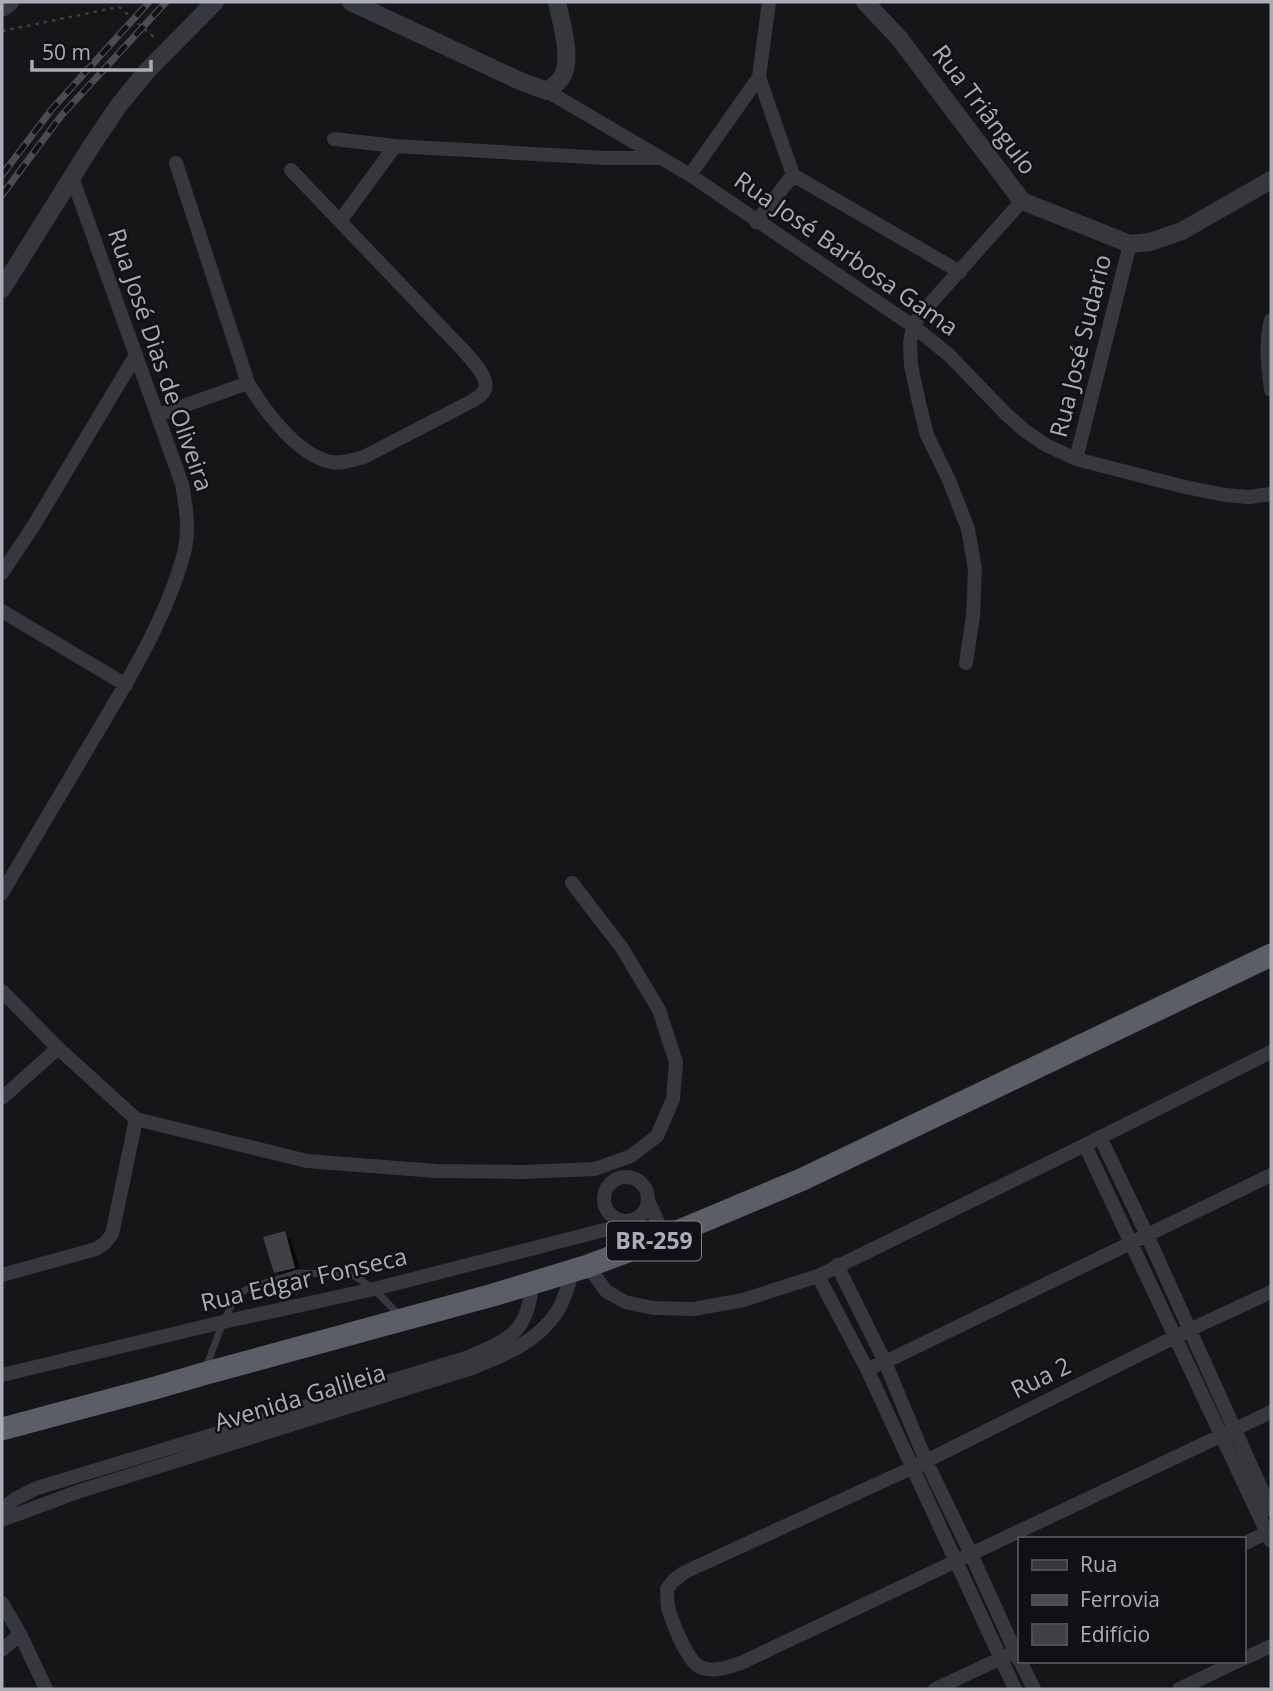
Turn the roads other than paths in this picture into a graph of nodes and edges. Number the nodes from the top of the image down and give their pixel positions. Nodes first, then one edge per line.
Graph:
1 (10, 2) edge
2 (215, 2) edge
3 (351, 2) edge
4 (557, 2) edge
5 (769, 2) edge
6 (865, 2) edge
7 (2, 8) edge
8 (759, 77) junction
9 (547, 91) junction
10 (334, 139) dead end
11 (395, 146) junction
12 (661, 158) junction
13 (176, 163) dead end
14 (291, 170) dead end
15 (690, 175) junction
16 (793, 175) junction
17 (72, 177) junction
18 (1271, 180) edge
19 (1022, 201) junction
20 (340, 221) junction
21 (756, 222) junction
22 (1130, 244) junction
23 (960, 272) junction
24 (2, 289) edge
25 (1271, 320) edge
26 (913, 326) junction
27 (136, 355) junction
28 (248, 383) junction
29 (1271, 390) edge
30 (158, 415) junction
31 (1076, 458) junction
32 (1271, 494) edge
33 (2, 573) edge
34 (2, 611) edge
35 (966, 663) dead end
36 (126, 685) junction
37 (572, 883) dead end
38 (2, 893) edge
39 (1271, 955) edge
40 (2, 991) edge
41 (58, 1048) junction
42 (1271, 1052) edge
43 (2, 1098) edge
44 (136, 1119) junction
45 (1100, 1137) junction
46 (1085, 1145) junction
47 (631, 1156) junction
48 (595, 1169) junction
49 (1271, 1175) edge
50 (641, 1182) junction
51 (604, 1195) junction
52 (648, 1201) junction
53 (614, 1221) junction
54 (1147, 1235) junction
55 (665, 1237) junction
56 (1131, 1243) junction
57 (626, 1251) junction
58 (837, 1265) junction
59 (581, 1268) junction
60 (2, 1275) edge
61 (818, 1276) junction
62 (532, 1284) junction
63 (373, 1289) junction
64 (1271, 1292) edge
65 (403, 1320) junction
66 (223, 1322) junction
67 (1189, 1330) junction
68 (1176, 1337) junction
69 (885, 1362) junction
70 (867, 1368) junction
71 (203, 1374) junction
72 (2, 1375) edge
73 (1271, 1412) edge
74 (2, 1429) edge
75 (1228, 1433) junction
76 (919, 1464) junction
77 (2, 1509) edge
78 (1271, 1510) edge
79 (2, 1520) edge
80 (1270, 1535) edge
81 (1245, 1543) edge
82 (971, 1554) junction
83 (956, 1562) junction
84 (2, 1603) edge
85 (20, 1634) junction
86 (1271, 1646) edge
87 (2, 1650) edge
88 (1018, 1656) edge
89 (1001, 1658) junction
90 (1245, 1658) edge
91 (1021, 1663) edge
92 (1234, 1663) edge
93 (47, 1689) edge
94 (936, 1689) edge
95 (1015, 1689) edge
96 (1034, 1689) edge
97 (1179, 1689) edge

1 - 7 street
2 - 17 street
3 - 9 street, Rua José Barbosa Gama
4 - 9 street
5 - 8 street
6 - 19 street, Rua Triângulo
8 - 15 street
8 - 16 street
9 - 12 street, Rua José Barbosa Gama
10 - 11 street
11 - 12 street
11 - 20 street
12 - 15 street, Rua José Barbosa Gama
13 - 28 street
14 - 20 street
15 - 21 street, Rua José Barbosa Gama
16 - 21 street
16 - 23 street
17 - 24 street
17 - 27 street, Rua José Dias de Oliveira
18 - 22 street
19 - 22 street, Rua Triângulo
19 - 23 street
20 - 28 street
21 - 26 street, Rua José Barbosa Gama
22 - 31 street, Rua José Sudario
23 - 26 street
25 - 29 street
26 - 31 street, Rua José Barbosa Gama
26 - 35 street
27 - 30 street, Rua José Dias de Oliveira
27 - 33 street
28 - 30 street
30 - 36 street, Rua José Dias de Oliveira
31 - 32 street, Rua José Barbosa Gama
34 - 36 street
36 - 38 street, Rua José Dias de Oliveira
37 - 47 street
39 - 55 highway, BR-259
40 - 41 street
41 - 43 street
41 - 44 street
42 - 45 street
44 - 48 street
44 - 60 street
45 - 46 street
45 - 54 street
46 - 56 street
46 - 58 street
47 - 48 street
47 - 50 street
48 - 51 street
49 - 54 street
50 - 51 street
50 - 52 street
51 - 53 street
52 - 53 street
52 - 55 street
53 - 57 street
53 - 63 street, Rua Edgar Fonseca
54 - 56 street
54 - 67 street
55 - 57 highway, BR-259
56 - 68 street
56 - 69 street
57 - 59 highway, BR-259
58 - 61 street
58 - 69 street
59 - 61 street
59 - 62 highway, BR-259
59 - 79 street, Avenida Galileia
61 - 70 street
62 - 65 highway, BR-259
62 - 77 street
63 - 65 lane
63 - 66 street, Rua Edgar Fonseca
63 - 66 lane
64 - 67 street, Rua 2
65 - 71 highway, BR-259
66 - 71 lane
66 - 72 street, Rua Edgar Fonseca
67 - 68 street, Rua 2
67 - 75 street
68 - 75 street
68 - 76 street, Rua 2
69 - 70 street
69 - 76 street
70 - 76 street
71 - 74 highway, BR-259
73 - 75 street
75 - 78 street
75 - 80 street
75 - 82 street
76 - 82 street
76 - 83 street
76 - 83 street, Rua 2
80 - 81 street
82 - 83 street
82 - 88 street
83 - 89 street
84 - 85 street
85 - 87 street
85 - 93 street
86 - 90 street
88 - 89 street
89 - 94 street
89 - 95 street
91 - 96 street
92 - 97 street

